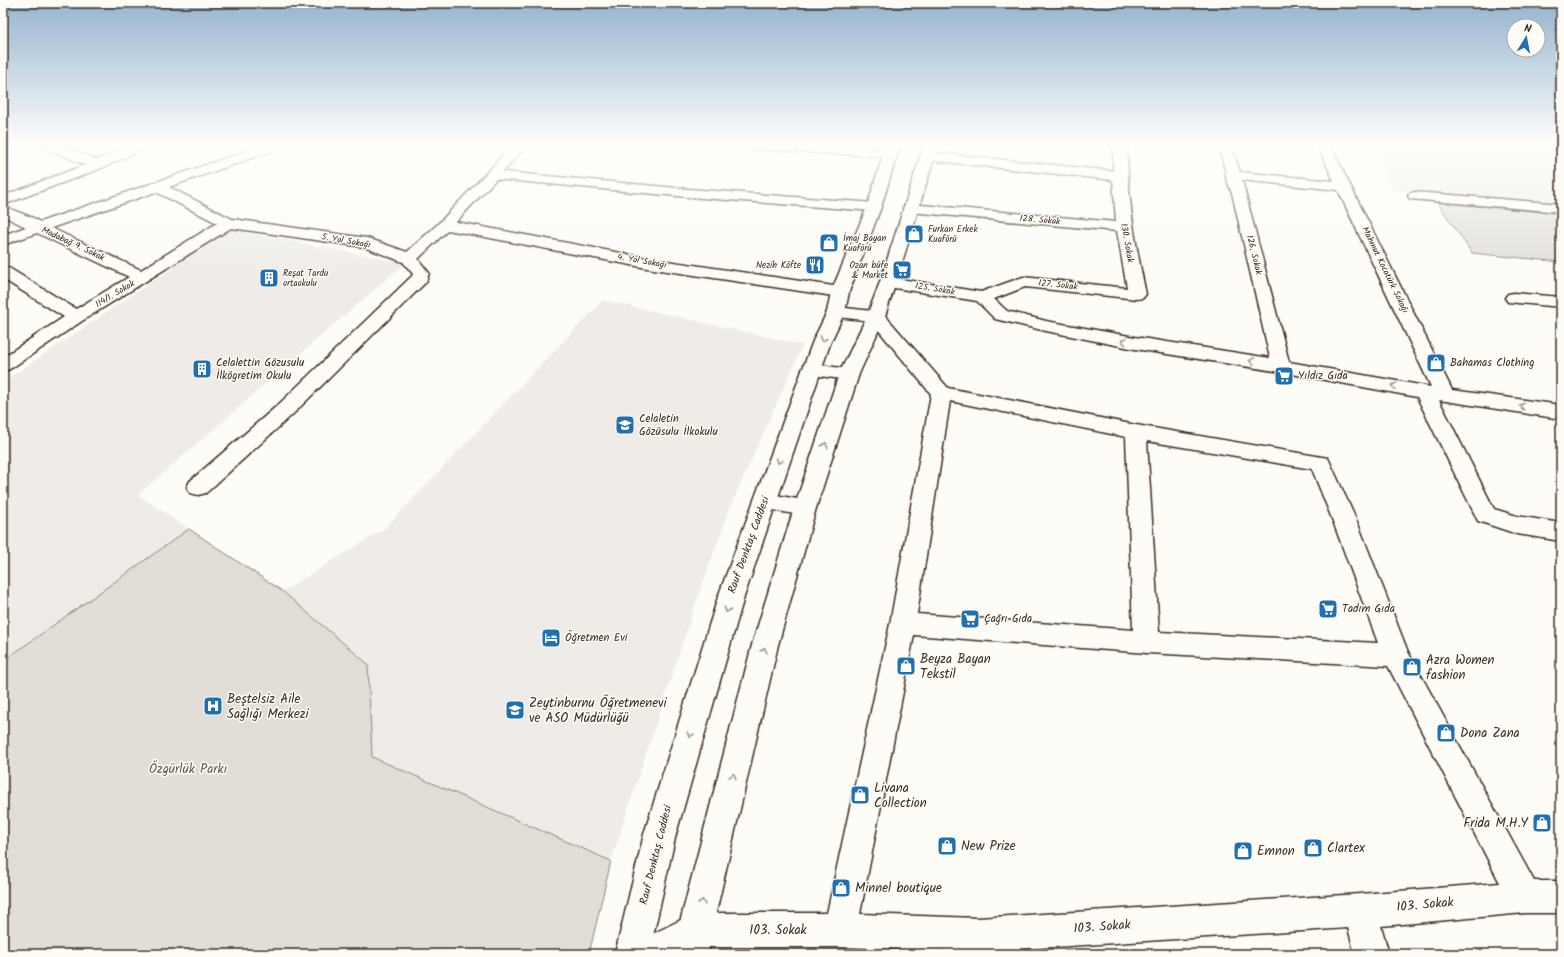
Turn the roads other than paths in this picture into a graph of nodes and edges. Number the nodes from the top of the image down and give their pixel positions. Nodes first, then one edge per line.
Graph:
1 (33, 190) edge
2 (146, 190) edge
3 (163, 190) edge
4 (479, 190) edge
5 (652, 190) edge
6 (879, 190) edge
7 (916, 190) edge
8 (1120, 190) edge
9 (1238, 190) edge
10 (1346, 190) edge
11 (1415, 196) dead end
12 (3, 201) edge
13 (874, 207) junction
14 (910, 208) junction
15 (1561, 208) edge
16 (3, 211) edge
17 (228, 223) junction
18 (445, 225) junction
19 (1123, 227) junction
20 (38, 228) junction
21 (3, 240) edge
22 (409, 259) junction
23 (3, 272) edge
24 (143, 277) junction
25 (888, 282) junction
26 (1137, 294) joint
27 (982, 297) junction
28 (1514, 298) dead end
29 (838, 302) junction
30 (1561, 302) edge
31 (876, 316) junction
32 (76, 317) junction
33 (4, 364) edge
34 (1281, 366) junction
35 (812, 370) junction
36 (849, 374) junction
37 (941, 393) junction
38 (1435, 394) junction
39 (1561, 412) edge
40 (1136, 432) junction
41 (198, 487) dead end
42 (765, 501) junction
43 (805, 508) junction
44 (1561, 532) edge
45 (903, 624) junction
46 (1147, 642) junction
47 (1396, 655) junction
48 (1524, 897) junction
49 (1561, 897) edge
50 (1360, 911) junction
51 (840, 930) junction
52 (693, 942) edge
53 (632, 954) edge
54 (648, 954) edge
55 (1372, 954) edge

1 - 12 street
2 - 20 street
3 - 17 street, 5. Yol Sokağı
4 - 18 street
5 - 13 street
6 - 13 street, Rauf Denktaş Caddesi
7 - 14 street
8 - 19 street, 130. Sokak
9 - 34 street, 126. Sokak
10 - 38 street, Mahmut Kocatürk Sokağı
11 - 15 street
13 - 29 street, Rauf Denktaş Caddesi
14 - 19 street, 128. Sokak
14 - 25 street
16 - 20 street, Modabağ 9. Sokak
17 - 22 street, 5. Yol Sokağı
17 - 24 street, 114/1. Sokak
18 - 22 street
18 - 29 street, 4. Yol Sokağı
19 - 26 street, 130. Sokak
20 - 21 street
20 - 24 street, Modabağ 9. Sokak
22 - 41 street
23 - 32 street
24 - 32 street, 114/1. Sokak
25 - 27 street, 125. Sokak
25 - 31 street
26 - 27 street, 127. Sokak
34 -> 27 street
28 - 30 street
29 - 31 street, 4. Yol Sokağı
29 -> 35 street, Rauf Denktaş Caddesi
31 - 36 street
31 - 37 street
32 - 33 street, 114/1. Sokak
38 -> 34 street
35 - 36 street
35 -> 42 street, Rauf Denktaş Caddesi
43 -> 36 street
37 - 40 street
37 - 45 street
39 -> 38 street
38 - 44 street, Mahmut Kocatürk Sokağı
40 - 46 street
40 - 47 street
42 - 43 street
42 -> 53 street, Rauf Denktaş Caddesi
52 -> 43 street
45 - 46 street
45 - 51 street
46 - 47 street
47 - 48 street
48 - 49 street, 103. Sokak
48 - 50 street, 103. Sokak
50 - 51 street, 103. Sokak
50 - 55 street
51 - 52 street, 103. Sokak
52 - 54 street, 103. Sokak

